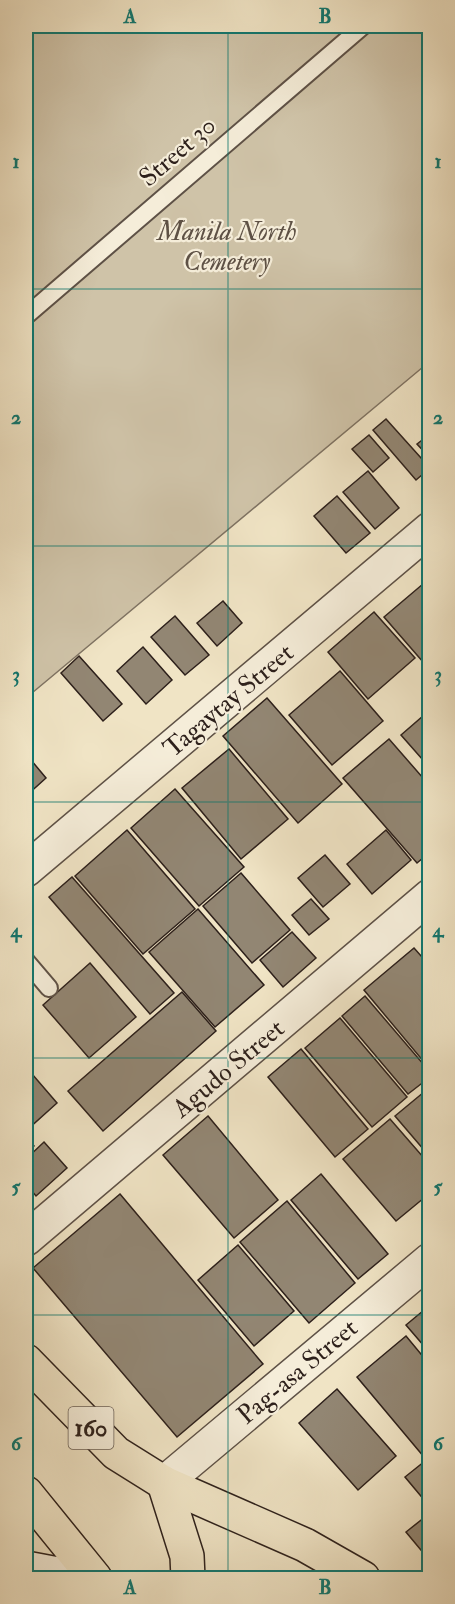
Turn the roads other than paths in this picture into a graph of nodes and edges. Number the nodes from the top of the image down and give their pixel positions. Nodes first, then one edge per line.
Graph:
1 (363, 26) edge
2 (26, 316) edge
3 (429, 529) edge
4 (26, 870) edge
5 (429, 897) edge
6 (26, 961) edge
7 (49, 988) dead end
8 (26, 1239) edge
9 (429, 1260) edge
10 (26, 1361) edge
11 (164, 1483) junction
12 (26, 1493) edge
13 (26, 1568) edge
14 (79, 1578) edge
15 (96, 1578) edge
16 (188, 1578) edge
17 (363, 1578) edge

1 - 2 lane, Street 30
3 - 4 street, Tagaytay Street
5 - 8 street, Agudo Street
6 - 7 lane
9 - 11 street, Pag-asa Street
10 - 11 main road, 160
11 - 16 main road
11 - 17 main road
12 - 15 main road
13 - 14 street

